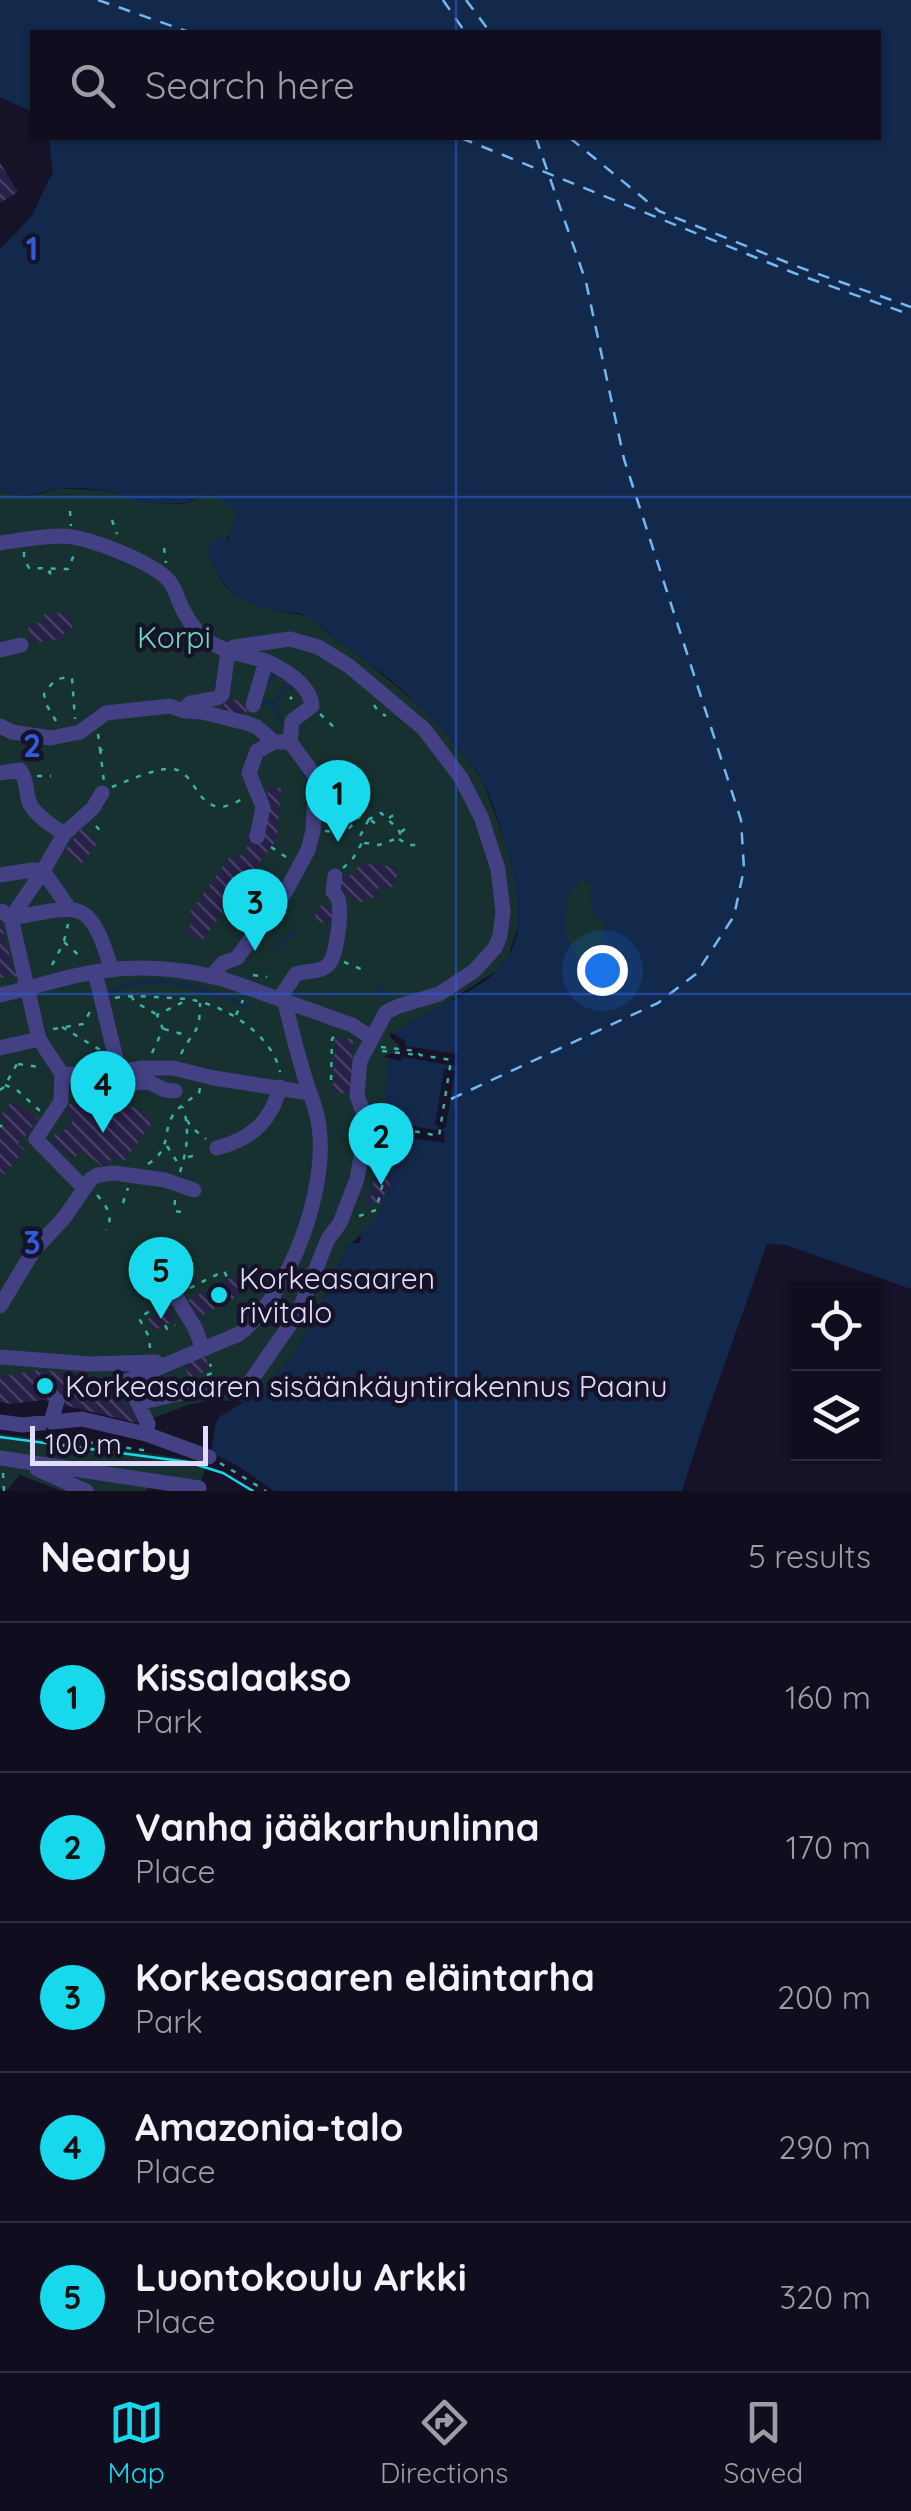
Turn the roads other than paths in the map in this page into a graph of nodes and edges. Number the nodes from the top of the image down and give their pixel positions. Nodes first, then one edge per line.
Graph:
1 (0, 542) edge
2 (21, 645) dead end
3 (0, 650) edge
4 (228, 650) junction
5 (266, 661) junction
6 (253, 704) dead end
7 (184, 711) junction
8 (0, 726) edge
9 (282, 742) junction
10 (0, 773) edge
11 (107, 790) road end
12 (64, 834) junction
13 (264, 842) road end
14 (42, 871) junction
15 (0, 875) edge
16 (335, 876) road end
17 (69, 908) junction
18 (5, 915) edge
19 (240, 965) junction
20 (92, 968) junction
21 (112, 970) junction
22 (211, 976) junction
23 (26, 990) junction
24 (246, 994) junction
25 (0, 995) edge
26 (285, 1002) junction
27 (38, 1036) junction
28 (369, 1043) junction
29 (0, 1048) edge
30 (118, 1066) junction
31 (174, 1069) junction
32 (63, 1084) junction
33 (280, 1088) junction
34 (309, 1093) junction
35 (217, 1148) dead end
36 (84, 1187) junction
37 (194, 1190) dead end
38 (175, 1296) road end
39 (0, 1306) edge
40 (203, 1349) junction
41 (0, 1357) edge
42 (175, 1360) junction
43 (58, 1401) dead end
44 (138, 1402) junction
45 (0, 1422) edge
46 (48, 1429) junction
47 (147, 1429) junction
48 (210, 1458) road end
49 (2, 1462) edge
50 (29, 1464) junction
51 (198, 1488) dead end
52 (86, 1491) edge

1 - 4 street
2 - 3 street
4 - 5 street
4 - 7 street
4 - 28 street
5 - 6 street
5 - 9 street
7 - 8 street
7 - 9 street
9 - 13 street
9 - 19 street
10 - 12 street
11 - 12 street
12 - 14 street
14 - 15 street
14 - 17 street
14 - 18 street
16 - 26 street
17 - 18 street
17 - 21 street
18 - 23 street
19 - 22 street
19 - 24 street
20 - 21 street
20 - 23 street
20 - 30 street
21 - 22 street
22 - 24 street
23 - 25 street
23 - 27 street
24 - 26 street
26 - 28 street
26 - 34 street
27 - 29 street
27 - 32 street
28 - 44 street
30 - 31 street
30 - 31 street
30 - 32 street
31 - 33 street
32 - 36 street
33 - 34 street
33 - 35 street
34 - 40 street
36 - 37 street
36 - 39 street
38 - 40 street
40 - 42 street
41 - 42 street
42 - 44 street
43 - 46 street
44 - 47 street
45 - 46 street
46 - 47 street
47 - 48 street
49 - 50 street
50 - 51 street
50 - 52 street

